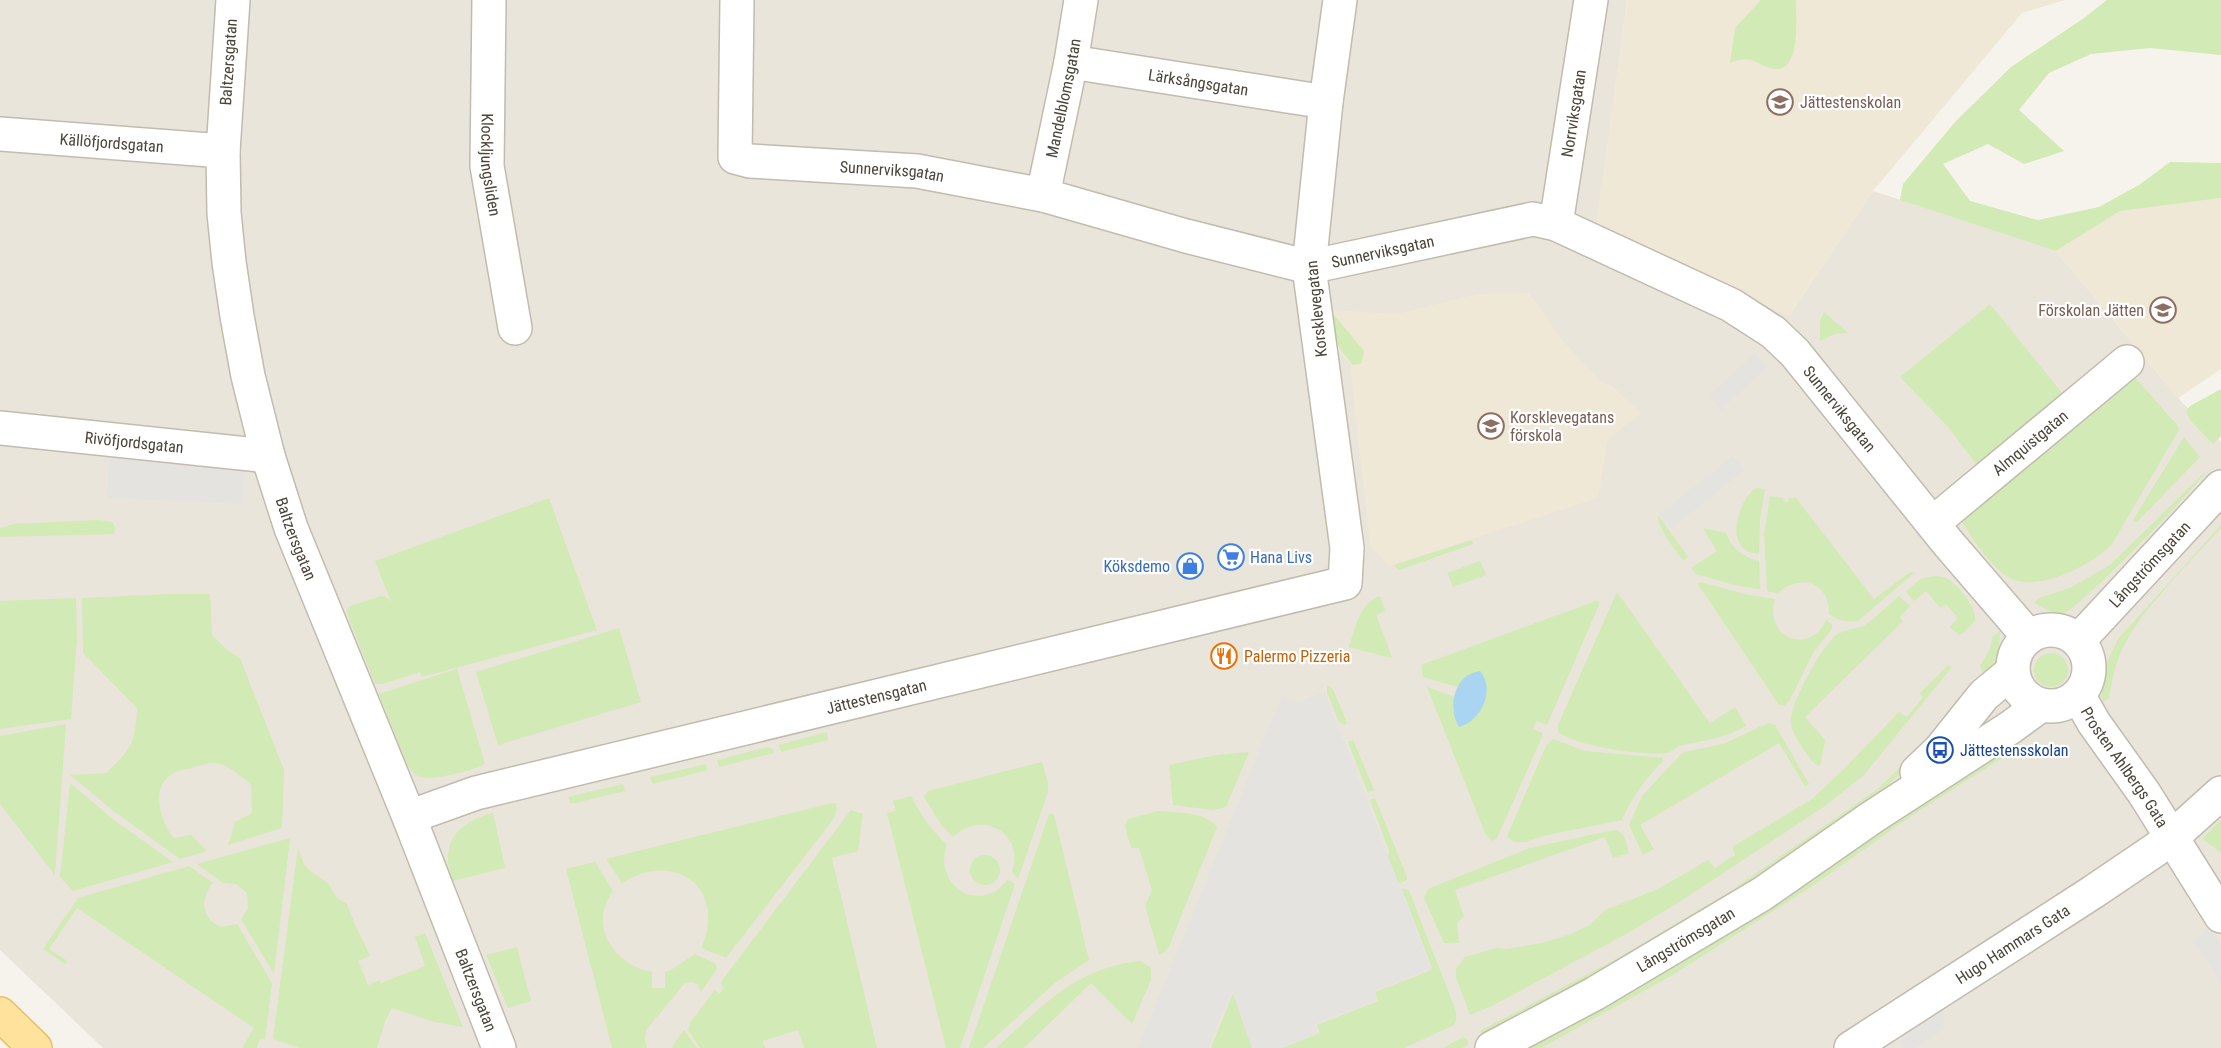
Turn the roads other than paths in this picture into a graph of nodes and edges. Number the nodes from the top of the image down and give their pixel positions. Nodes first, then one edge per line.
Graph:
1 (233, 0) edge
2 (489, 0) edge
3 (736, 0) edge
4 (1081, 0) edge
5 (1340, 0) edge
6 (1591, 0) edge
7 (1071, 62) junction
8 (1326, 102) junction
9 (0, 134) edge
10 (223, 151) junction
11 (1043, 195) junction
12 (1556, 224) junction
13 (1309, 267) junction
14 (515, 328) dead end
15 (2127, 362) dead end
16 (0, 428) edge
17 (268, 456) junction
18 (2221, 487) edge
19 (1933, 523) junction
20 (1345, 583) joint
21 (2029, 637) junction
22 (2078, 641) junction
23 (2013, 671) junction
24 (2078, 695) junction
25 (2041, 705) junction
26 (2221, 793) edge
27 (409, 817) junction
28 (1871, 818) junction
29 (2171, 838) junction
30 (2221, 916) edge
31 (0, 1014) edge
32 (35, 1048) edge
33 (499, 1048) edge
34 (1492, 1048) edge
35 (1851, 1048) edge

1 - 10 street, Baltzersgatan
2 - 14 street, Klockljungsliden
3 - 11 street, Sunnerviksgatan
4 - 7 street, Mandelblomsgatan
5 - 8 street, Korsklevegatan
6 - 12 street, Norrviksgatan
7 - 8 street, Lärksångsgatan
7 - 11 street, Mandelblomsgatan
8 - 13 street, Korsklevegatan
9 - 10 street, Källöfjordsgatan
10 - 17 street, Baltzersgatan
11 - 13 street, Sunnerviksgatan
12 - 13 street, Sunnerviksgatan
12 - 19 street, Sunnerviksgatan
13 - 20 street, Korsklevegatan
15 - 19 street, Almquistgatan
16 - 17 street, Rivöfjordsgatan
17 - 27 street, Baltzersgatan
18 - 22 street, Långströmsgatan
19 - 21 street, Sunnerviksgatan
20 - 27 street, Jättestensgatan
21 - 22 street
21 - 23 street
22 - 24 street
23 - 25 street
23 - 28 street, Långströmsgatan
24 - 25 street, Långströmsgatan
24 - 29 street, Prosten Ahlbergs Gata
25 - 28 street, Långströmsgatan
26 - 29 street, Prosten Ahlbergs Gata
27 - 33 street, Baltzersgatan
28 - 34 street, Långströmsgatan
29 - 30 street, Prosten Ahlbergs Gata
29 - 35 street, Hugo Hammars Gata
31 - 32 main road

